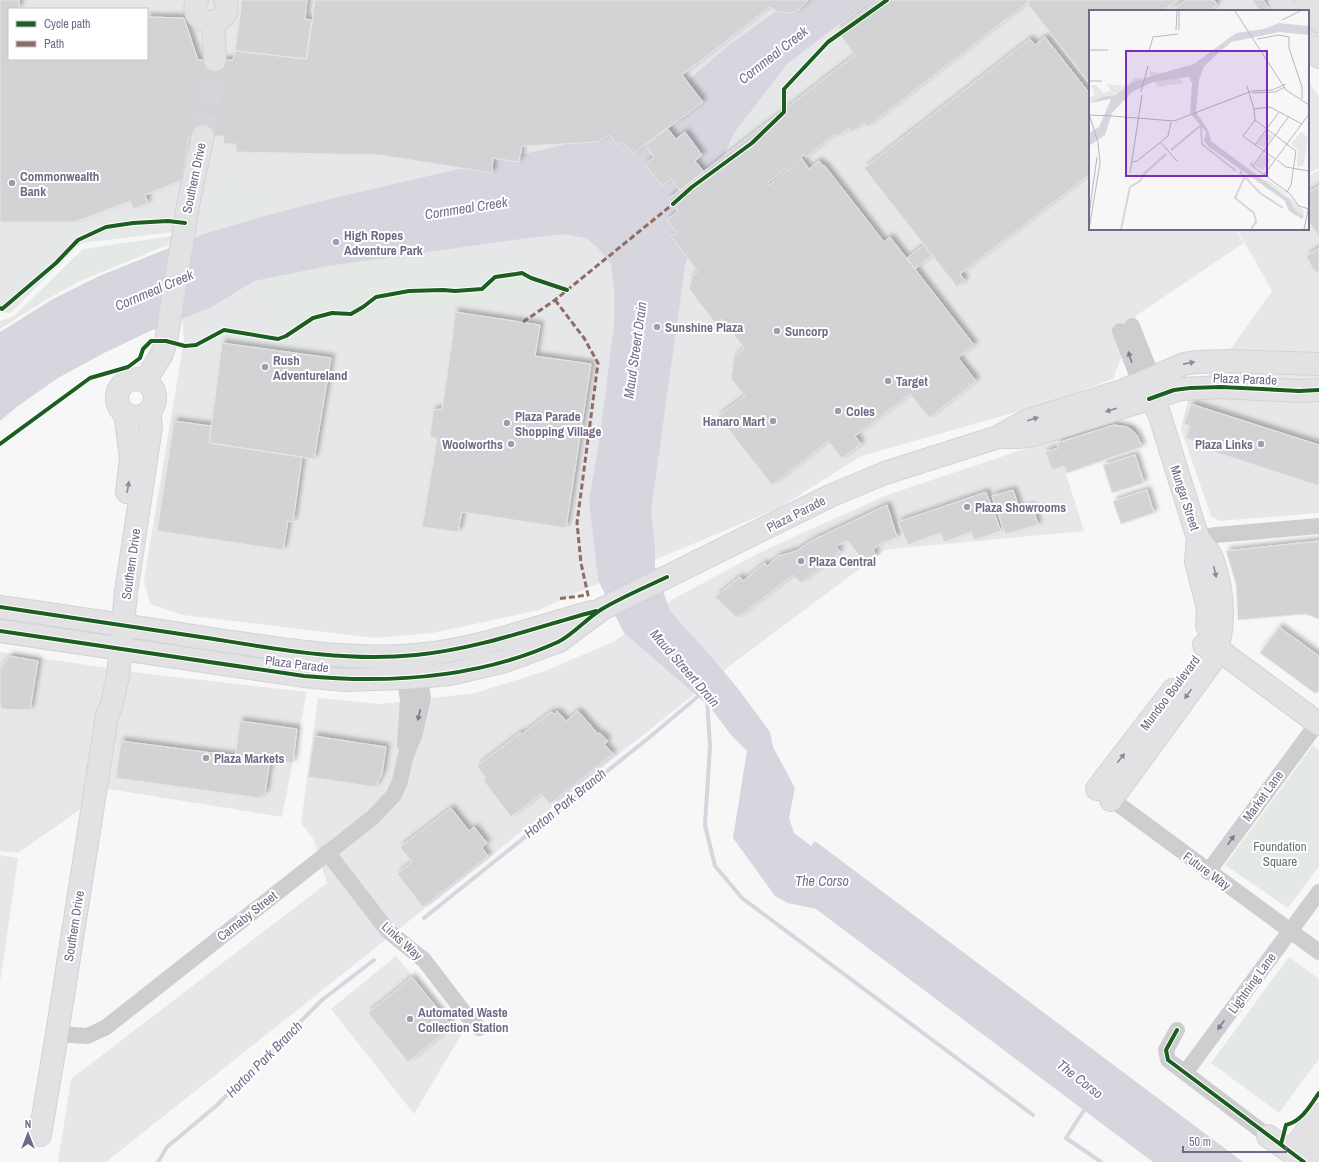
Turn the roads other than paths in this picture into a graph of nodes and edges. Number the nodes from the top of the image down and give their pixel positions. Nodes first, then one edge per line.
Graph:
1 (197, 0) edge
2 (225, 0) edge
3 (1280, 0) edge
4 (1306, 0) edge
5 (1286, 10) edge
6 (1319, 21) edge
7 (213, 22) junction
8 (1309, 42) edge
9 (1319, 57) edge
10 (215, 60) tunnel mouth
11 (202, 136) tunnel mouth
12 (1126, 329) dead end
13 (1319, 364) edge
14 (145, 382) junction
15 (1319, 390) edge
16 (1151, 393) junction
17 (149, 411) junction
18 (125, 413) junction
19 (1319, 526) edge
20 (1198, 538) junction
21 (0, 608) edge
22 (602, 609) junction
23 (115, 624) junction
24 (0, 631) edge
25 (1210, 647) junction
26 (113, 649) junction
27 (410, 656) junction
28 (411, 678) junction
29 (1319, 722) edge
30 (1104, 794) joint
31 (327, 852) junction
32 (1208, 872) junction
33 (1319, 892) edge
34 (1290, 931) junction
35 (1319, 952) edge
36 (479, 1028) dead end
37 (1177, 1030) dead end
38 (57, 1034) junction
39 (1185, 1073) junction
40 (1319, 1115) edge
41 (40, 1135) dead end
42 (1268, 1136) joint
43 (1319, 1143) edge
44 (1300, 1159) edge

1 - 7 main road
2 - 7 main road
3 - 5 main road
4 - 6 main road
7 - 10 main road
8 - 9 main road
11 - 14 main road, Southern Drive
12 - 16 street, Mungar Street
16 -> 13 main road, Plaza Parade
14 - 17 main road
14 - 18 main road
15 - 16 main road, Plaza Parade
16 - 20 main road, Mungar Street
16 - 22 main road, Plaza Parade
17 - 18 main road
17 - 23 main road, Southern Drive
23 -> 18 main road, Southern Drive
19 - 20 street, Mungar Street
20 - 25 main road, Mundoo Boulevard
21 - 23 main road, Plaza Parade
22 - 27 main road, Plaza Parade
22 - 28 main road, Plaza Parade
23 - 26 main road, Southern Drive
23 - 27 main road, Plaza Parade
24 - 26 main road, Plaza Parade
25 - 29 main road
25 - 30 main road, Mundoo Boulevard
26 - 28 main road, Plaza Parade
26 - 38 main road, Southern Drive
27 - 28 street, Carnaby Street
28 - 31 street, Carnaby Street
32 -> 29 street, Market Lane
30 - 32 street, Future Way
31 - 36 street, Links Way
31 - 38 street, Carnaby Street
32 - 34 street, Future Way
33 - 34 street, Lightning Lane
34 - 35 street, Future Way
34 -> 39 street, Lightning Lane
37 - 39 street
38 - 41 main road, Southern Drive
39 - 42 street
40 - 44 main road
42 - 44 main road
43 - 44 main road

